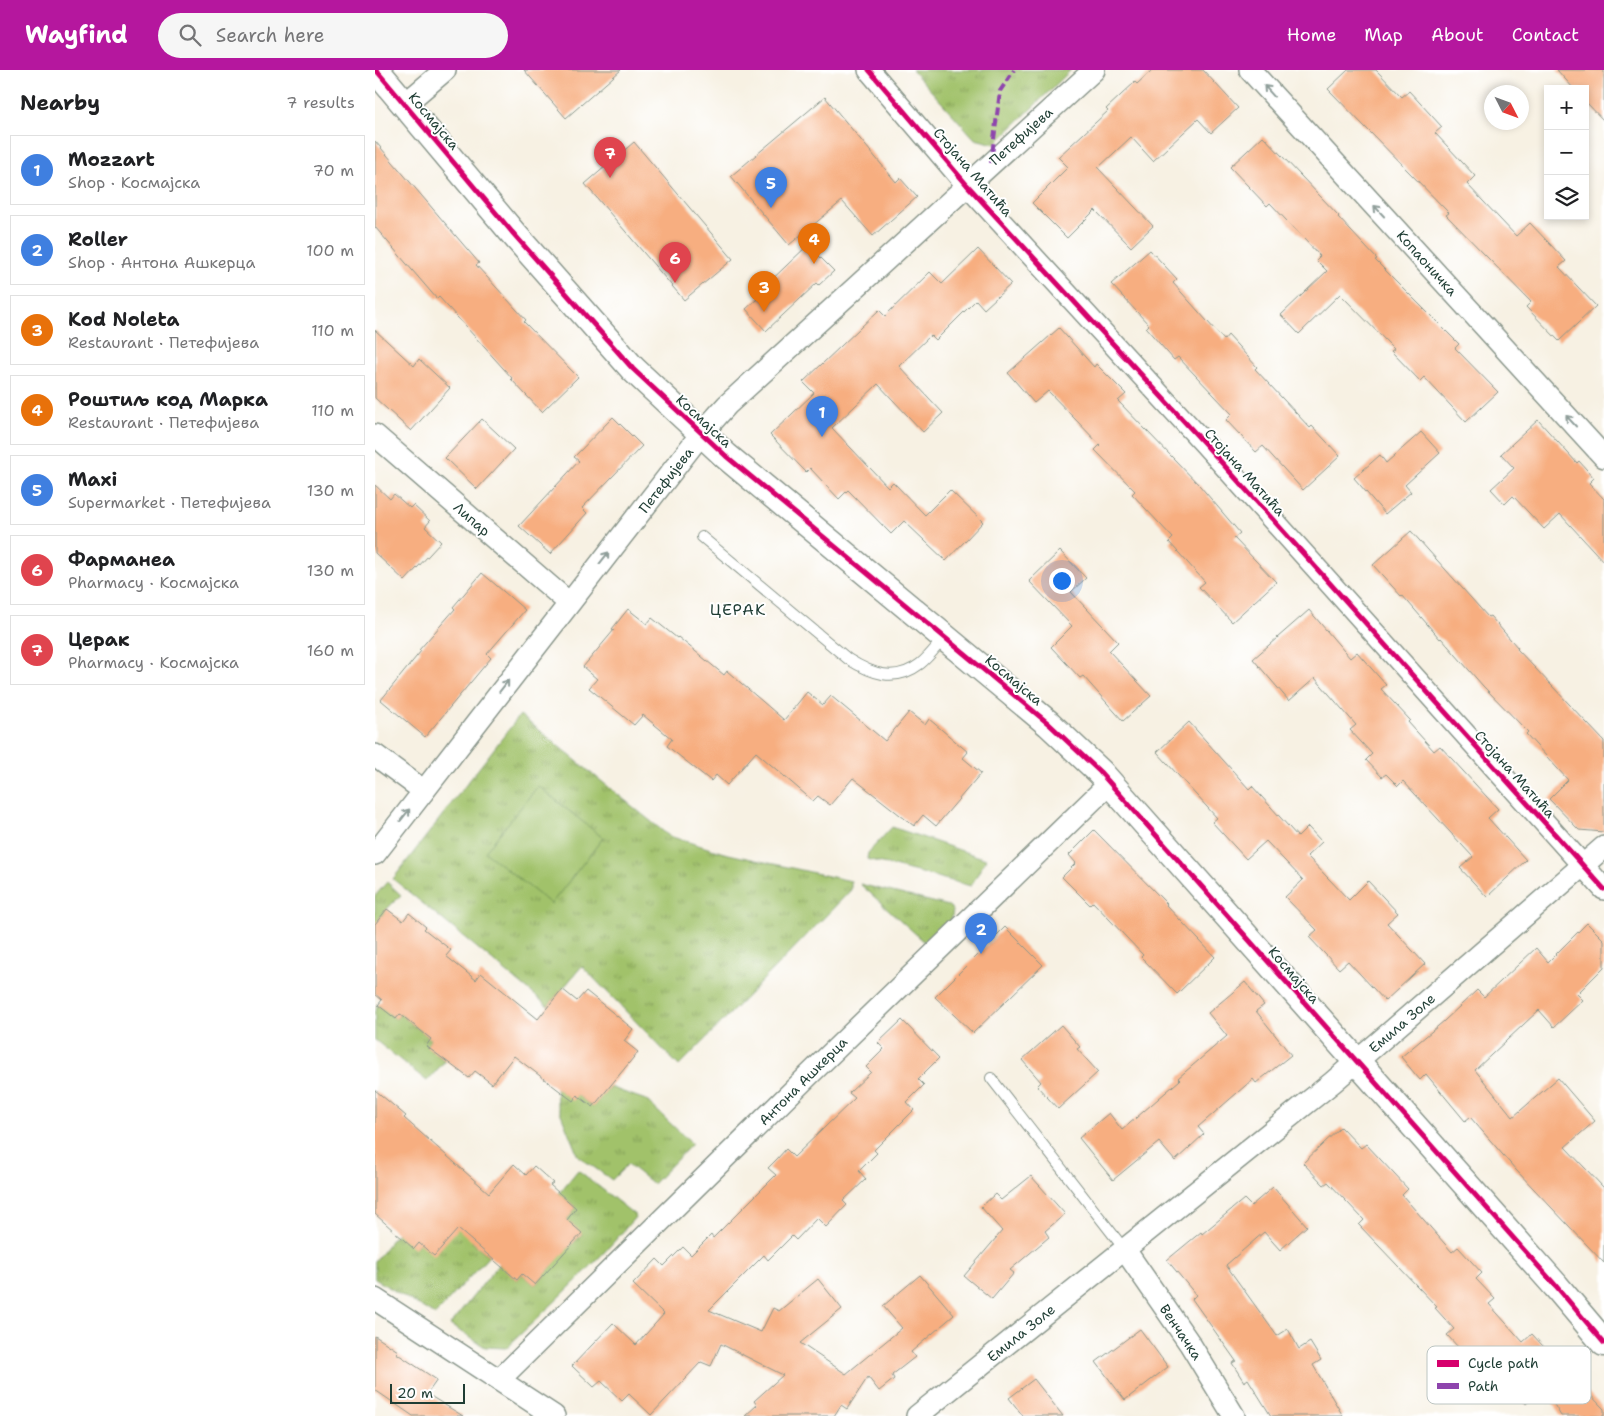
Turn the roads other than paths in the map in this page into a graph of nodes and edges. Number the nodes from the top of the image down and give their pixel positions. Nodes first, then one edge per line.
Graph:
1 (376, 70) edge
2 (445, 70) edge
3 (869, 70) edge
4 (1094, 70) edge
5 (1250, 70) edge
6 (405, 104) junction
7 (967, 185) junction
8 (701, 434) junction
9 (375, 435) edge
10 (1604, 457) edge
11 (702, 537) dead end
12 (569, 603) junction
13 (945, 638) junction
14 (375, 755) edge
15 (1110, 783) junction
16 (424, 791) junction
17 (1604, 846) edge
18 (375, 854) edge
19 (1582, 866) junction
20 (1604, 890) edge
21 (1356, 1062) junction
22 (991, 1078) dead end
23 (1125, 1250) junction
24 (375, 1299) edge
25 (1604, 1343) edge
26 (499, 1380) junction
27 (923, 1414) edge
28 (553, 1416) edge
29 (1233, 1416) edge

1 - 6 street, Космајска
2 - 6 street
3 - 7 street, Стојана Матића
4 - 7 street, Петефијева
10 -> 5 street, Копаоничка
6 - 8 street, Космајска
7 - 8 street, Петефијева
7 - 19 street, Стојана Матића
12 -> 8 street, Петефијева
8 - 13 street, Космајска
9 - 12 street, Липар
11 - 13 lane
16 -> 12 street, Петефијева
13 - 15 street, Космајска
14 - 16 street
15 - 21 street, Космајска
15 - 26 street, Антона Ашкерца
18 -> 16 street, Петефијева
17 - 19 street, Емила Золе
19 - 20 street, Стојана Матића
19 - 21 street, Емила Золе
21 - 23 street, Емила Золе
21 - 25 street, Космајска
22 - 23 lane
23 - 27 street, Емила Золе
23 - 29 street, Венчачка
24 - 26 street
26 - 28 street

